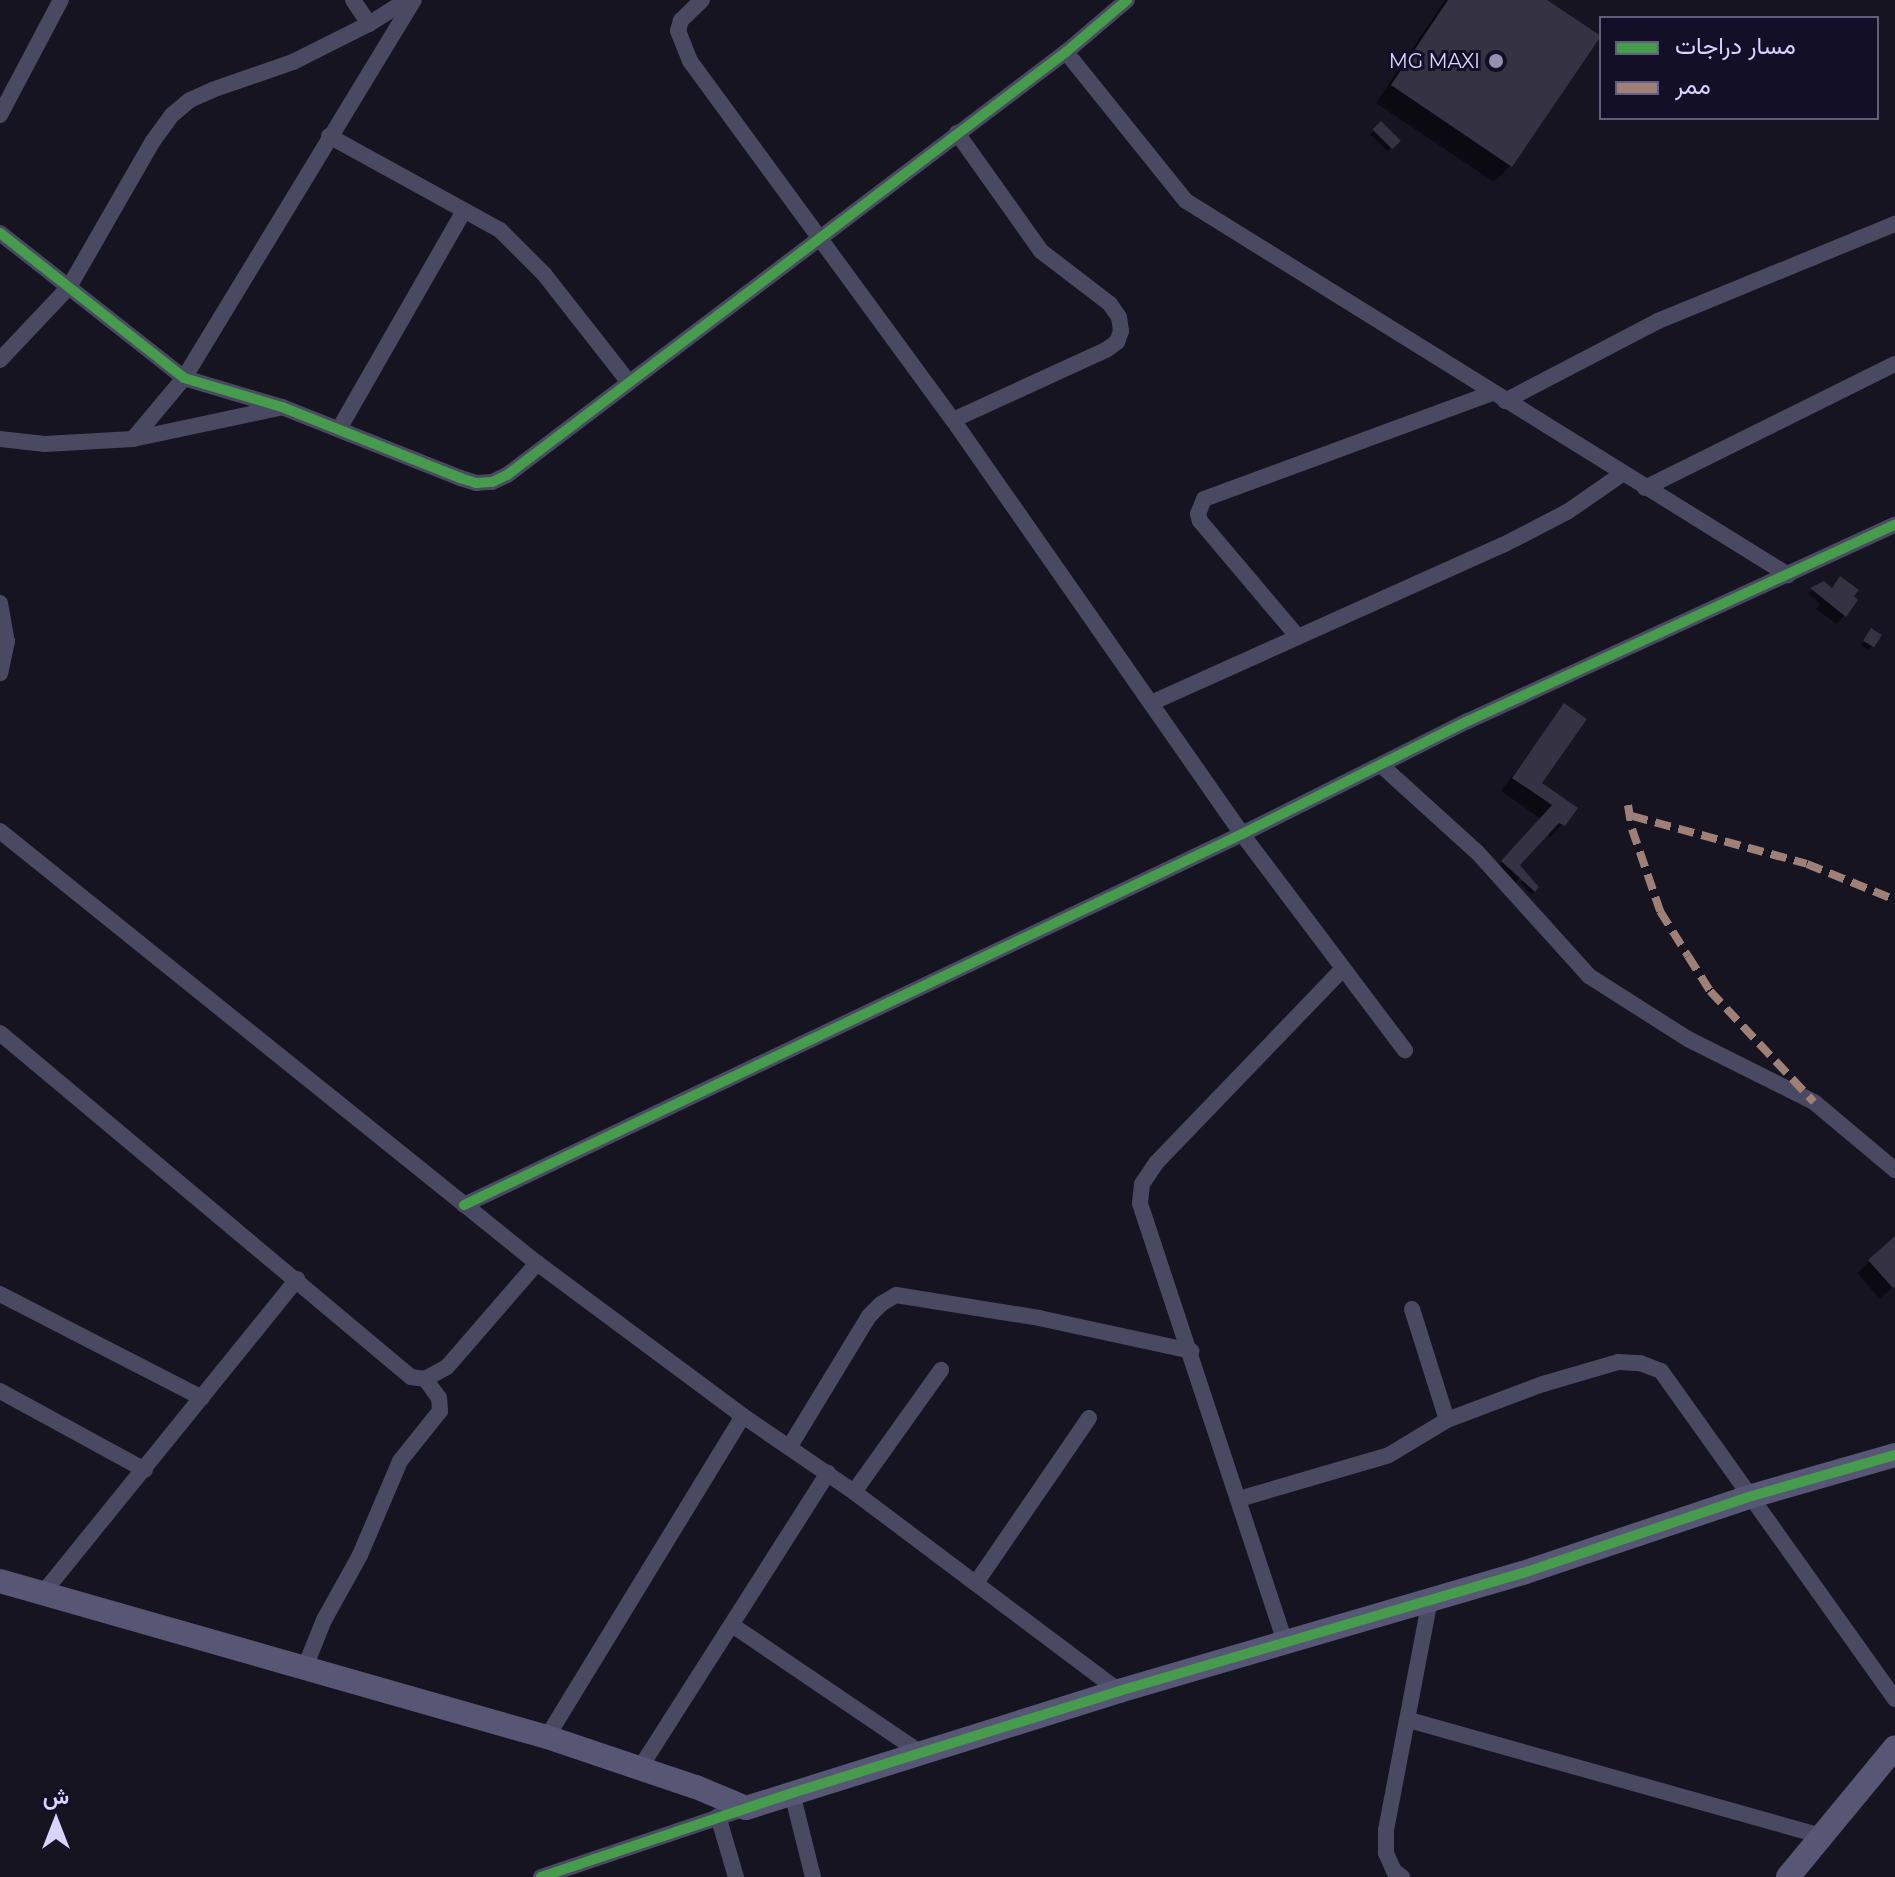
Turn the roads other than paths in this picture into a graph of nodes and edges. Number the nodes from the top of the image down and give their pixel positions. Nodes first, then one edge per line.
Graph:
1 (61, 0) edge
2 (353, 0) edge
3 (407, 0) edge
4 (414, 0) edge
5 (702, 0) edge
6 (1127, 0) edge
7 (369, 24) junction
8 (1066, 52) junction
9 (0, 115) edge
10 (957, 133) junction
11 (329, 136) junction
12 (464, 211) junction
13 (1895, 224) edge
14 (0, 233) edge
15 (817, 237) junction
16 (69, 287) junction
17 (0, 360) edge
18 (1895, 364) edge
19 (184, 378) junction
20 (628, 381) junction
21 (1499, 397) junction
22 (282, 407) junction
23 (953, 420) junction
24 (339, 429) junction
25 (0, 439) edge
26 (133, 439) junction
27 (1622, 474) junction
28 (1645, 488) junction
29 (1895, 525) edge
30 (1788, 575) junction
31 (0, 603) edge
32 (1298, 637) junction
33 (0, 673) edge
34 (1151, 703) junction
35 (1382, 766) junction
36 (0, 831) edge
37 (1242, 834) junction
38 (1343, 969) junction
39 (0, 1033) edge
40 (1405, 1050) dead end
41 (1895, 1170) edge
42 (464, 1205) junction
43 (537, 1263) junction
44 (297, 1279) junction
45 (0, 1294) edge
46 (1412, 1309) dead end
47 (1191, 1351) junction
48 (941, 1370) dead end
49 (425, 1379) junction
50 (0, 1391) edge
51 (202, 1398) junction
52 (743, 1416) junction
53 (1089, 1418) dead end
54 (1447, 1420) junction
55 (790, 1446) junction
56 (1895, 1455) edge
57 (145, 1470) junction
58 (828, 1473) junction
59 (854, 1492) junction
60 (1752, 1496) junction
61 (1239, 1499) junction
62 (0, 1581) edge
63 (976, 1583) junction
64 (43, 1593) junction
65 (1430, 1600) junction
66 (732, 1625) junction
67 (1285, 1642) junction
68 (305, 1667) junction
69 (1119, 1691) junction
70 (1895, 1699) edge
71 (1409, 1720) junction
72 (547, 1737) junction
73 (1895, 1747) edge
74 (921, 1753) junction
75 (640, 1768) junction
76 (792, 1793) junction
77 (746, 1808) junction
78 (718, 1816) junction
79 (1822, 1836) junction
80 (541, 1877) edge
81 (736, 1877) edge
82 (813, 1877) edge
83 (1402, 1877) edge
84 (1788, 1877) edge

1 - 9 street
2 - 7 street
3 - 7 street
4 - 11 street
5 - 15 street
6 - 8 street
7 - 16 street
8 - 10 street
8 - 21 street
10 - 15 street
10 - 23 street
11 - 12 street
11 - 19 street
12 - 20 street
12 - 24 street
13 - 21 street
14 - 16 street
15 - 20 street
15 - 23 street
16 - 17 street
16 - 19 street
18 - 28 street
19 - 22 street
19 - 26 street
20 - 24 street
21 - 27 street
21 - 32 street
22 - 24 street
22 - 26 street
23 - 34 street
25 - 26 street
27 - 28 street
27 - 32 street
28 - 30 street
29 - 30 street
30 - 35 street
31 - 33 street
32 - 34 street
34 - 37 street
35 - 37 street
35 - 41 street
36 - 42 street
37 - 38 street
37 - 42 street
38 - 40 street
38 - 47 street
39 - 44 street
42 - 43 street
43 - 49 street
43 - 52 street
44 - 49 street
44 - 51 street
45 - 51 street
46 - 54 street
47 - 55 street
47 - 61 street
48 - 59 street
49 - 68 street
50 - 57 street
51 - 57 street
52 - 55 street
52 - 72 street
53 - 63 street
54 - 60 street
54 - 61 street
55 - 58 street
56 - 60 street
57 - 64 street
58 - 59 street
58 - 66 street
59 - 63 street
60 - 65 street
60 - 70 street
61 - 67 street
62 - 64 street
63 - 69 street
64 - 68 street
65 - 67 street
65 - 71 street
66 - 74 street
66 - 75 street
67 - 69 street
68 - 72 street
69 - 74 street
71 - 79 street
71 - 83 street
72 - 75 street
73 - 79 street
74 - 76 street
75 - 77 street
76 - 77 street
76 - 82 street
77 - 78 street
78 - 80 street
78 - 81 street
79 - 84 street

